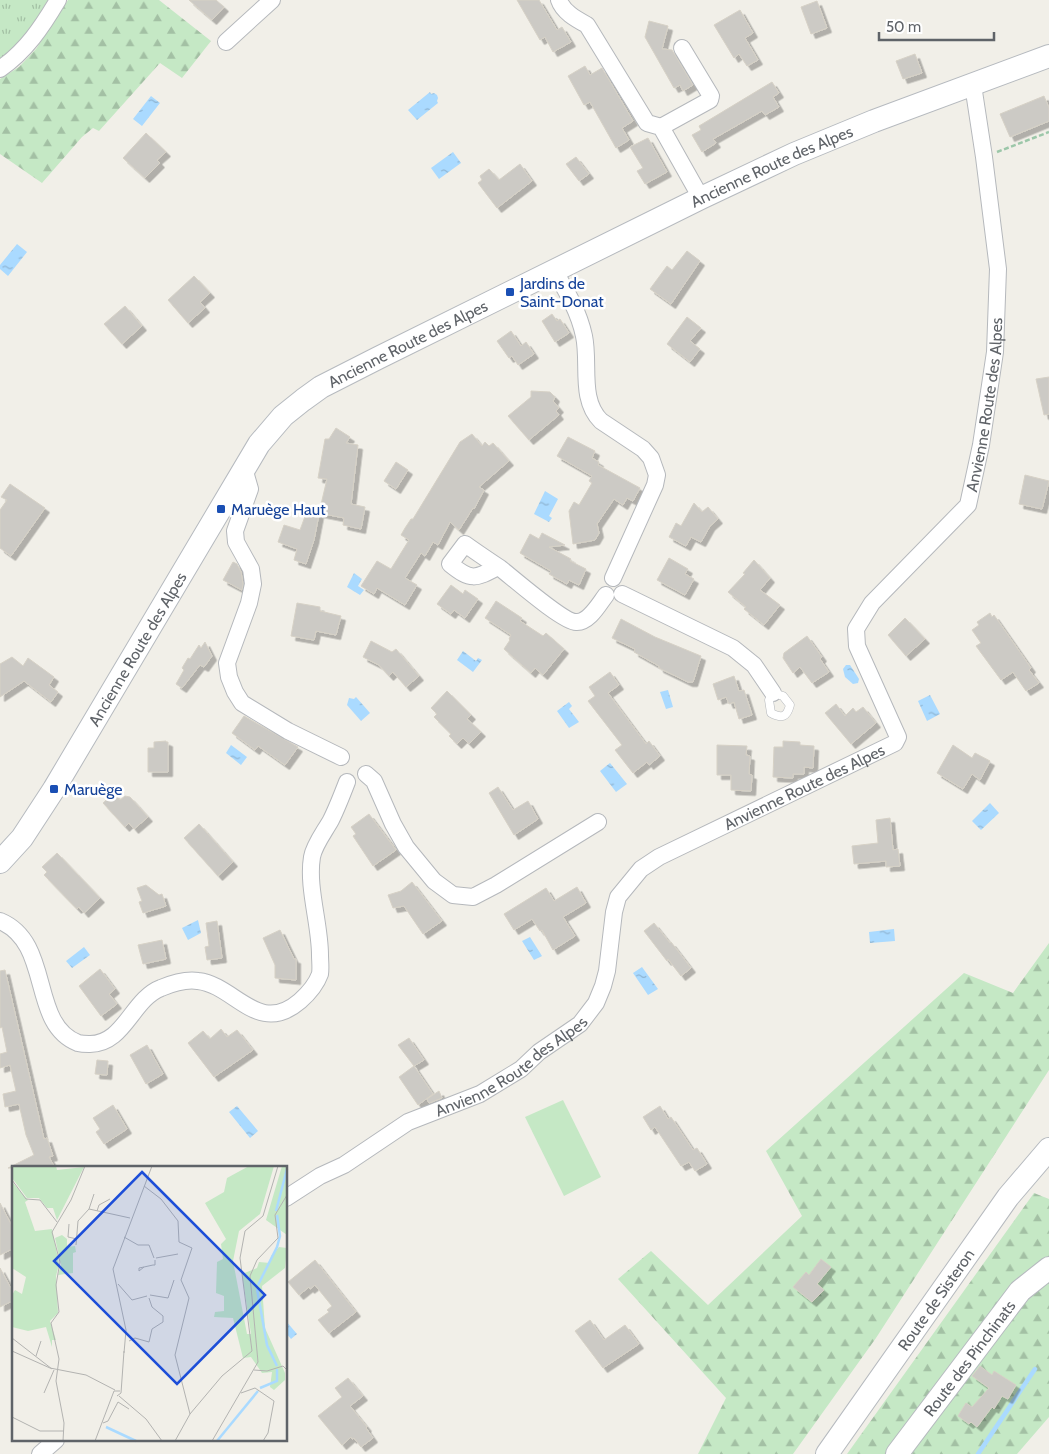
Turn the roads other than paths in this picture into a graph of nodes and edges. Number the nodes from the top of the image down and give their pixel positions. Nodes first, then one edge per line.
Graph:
1 (58, 0) edge
2 (559, 0) edge
3 (268, 1) edge
4 (226, 42) dead end
5 (682, 48) dead end
6 (1049, 56) edge
7 (0, 70) edge
8 (973, 85) junction
9 (661, 127) junction
10 (701, 198) junction
11 (554, 270) junction
12 (244, 468) junction
13 (498, 567) dead end
14 (614, 594) junction
15 (773, 692) dead end
16 (341, 757) dead end
17 (366, 774) dead end
18 (347, 782) dead end
19 (598, 822) dead end
20 (0, 862) edge
21 (0, 921) edge
22 (1049, 1149) edge
23 (288, 1197) edge
24 (1049, 1268) edge
25 (54, 1442) edge
26 (40, 1454) edge
27 (827, 1454) edge
28 (897, 1454) edge

1 - 7 street
2 - 9 street
3 - 4 street
5 - 9 street
6 - 8 main road, Ancienne Route des Alpes
8 - 10 main road, Ancienne Route des Alpes
8 - 23 street, Anvienne Route des Alpes
9 - 10 street
10 - 11 main road, Ancienne Route des Alpes
11 - 12 main road, Ancienne Route des Alpes
11 - 14 street
12 - 16 street
12 - 20 main road, Ancienne Route des Alpes
13 - 14 street
14 - 15 street
17 - 19 street
18 - 21 street
22 - 27 main road, Route de Sisteron
24 - 28 main road, Route des Pinchinats
25 - 26 street

